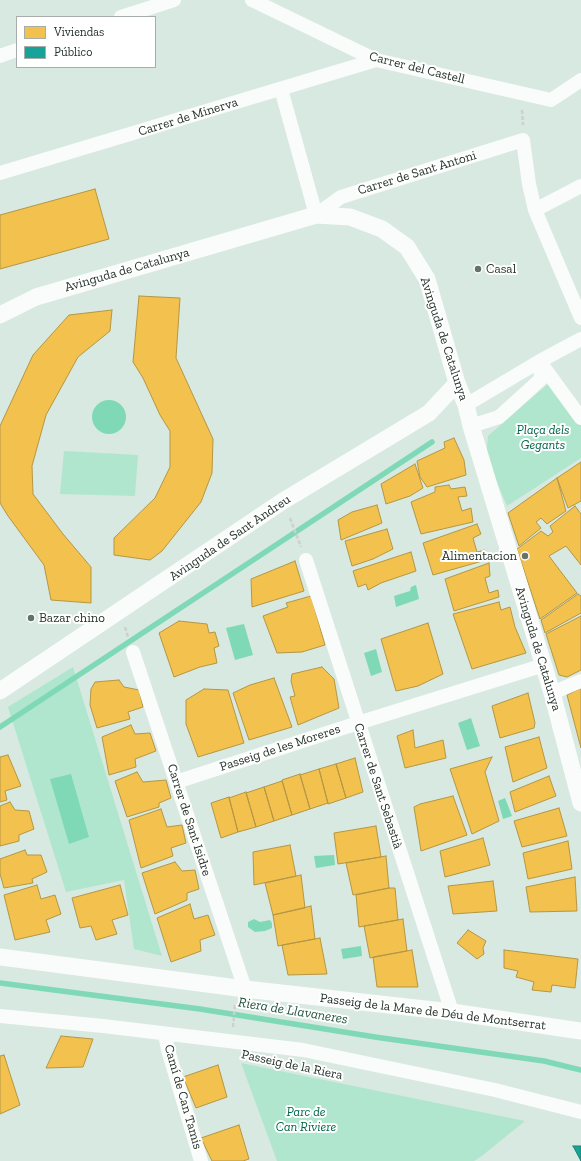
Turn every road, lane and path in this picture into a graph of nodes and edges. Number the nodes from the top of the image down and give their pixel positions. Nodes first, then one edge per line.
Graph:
1 (174, 0) edge
2 (252, 0) edge
3 (124, 16) edge
4 (16, 50) edge
5 (0, 56) edge
6 (376, 60) junction
7 (581, 80) edge
8 (281, 89) junction
9 (522, 93) junction
10 (523, 140) junction
11 (0, 173) edge
12 (581, 186) edge
13 (535, 210) junction
14 (316, 215) junction
15 (0, 315) edge
16 (581, 318) edge
17 (581, 339) edge
18 (540, 361) junction
19 (457, 383) junction
20 (466, 405) junction
21 (581, 418) edge
22 (470, 426) junction
23 (283, 501) junction
24 (306, 560) joint
25 (120, 611) junction
26 (133, 652) joint
27 (544, 665) junction
28 (581, 681) edge
29 (0, 692) edge
30 (552, 693) junction
31 (358, 723) junction
32 (176, 782) junction
33 (581, 803) edge
34 (0, 957) edge
35 (240, 995) junction
36 (452, 1012) junction
37 (0, 1016) edge
38 (233, 1027) dead end
39 (581, 1031) edge
40 (165, 1034) junction
41 (581, 1112) edge
42 (201, 1161) edge

1 - 3 street
2 - 6 street, Carrer del Castell
4 - 5 street
6 - 8 street, Carrer de Minerva
6 - 9 street, Carrer del Castell
7 - 9 street, Carrer del Castell
8 - 11 street, Carrer de Minerva
8 - 14 street
9 - 10 path
10 - 13 street
10 - 14 street, Carrer de Sant Antoni
12 - 13 street
13 - 16 street
14 - 15 street, Avinguda de Catalunya
14 - 19 street, Avinguda de Catalunya
17 - 18 street
18 - 20 street
18 - 21 street
18 - 22 street
19 - 20 street, Avinguda de Catalunya
19 - 23 street, Avinguda de Sant Andreu
20 - 22 street, Avinguda de Catalunya
22 - 27 street, Avinguda de Catalunya
23 - 24 path
23 - 25 street, Avinguda de Sant Andreu
24 - 31 street, Carrer de Sant Sebastià
25 - 26 path
25 - 29 street, Avinguda de Sant Andreu
26 - 32 street, Carrer de Sant Isidre
27 - 30 street, Avinguda de Catalunya
27 - 31 street, Passeig de les Moreres
28 - 30 street
30 - 33 street, Avinguda de Catalunya
31 - 32 street, Passeig de les Moreres
31 - 36 street, Carrer de Sant Sebastià
32 - 35 street, Carrer de Sant Isidre
34 - 35 street, Passeig de la Mare de Déu de Montserrat
35 - 36 street, Passeig de la Mare de Déu de Montserrat
35 - 38 path
36 - 39 street, Passeig de la Mare de Déu de Montserrat
37 - 40 street, Passeig de la Riera
40 - 41 street, Passeig de la Riera
40 - 42 street, Camí de Can Tamis

